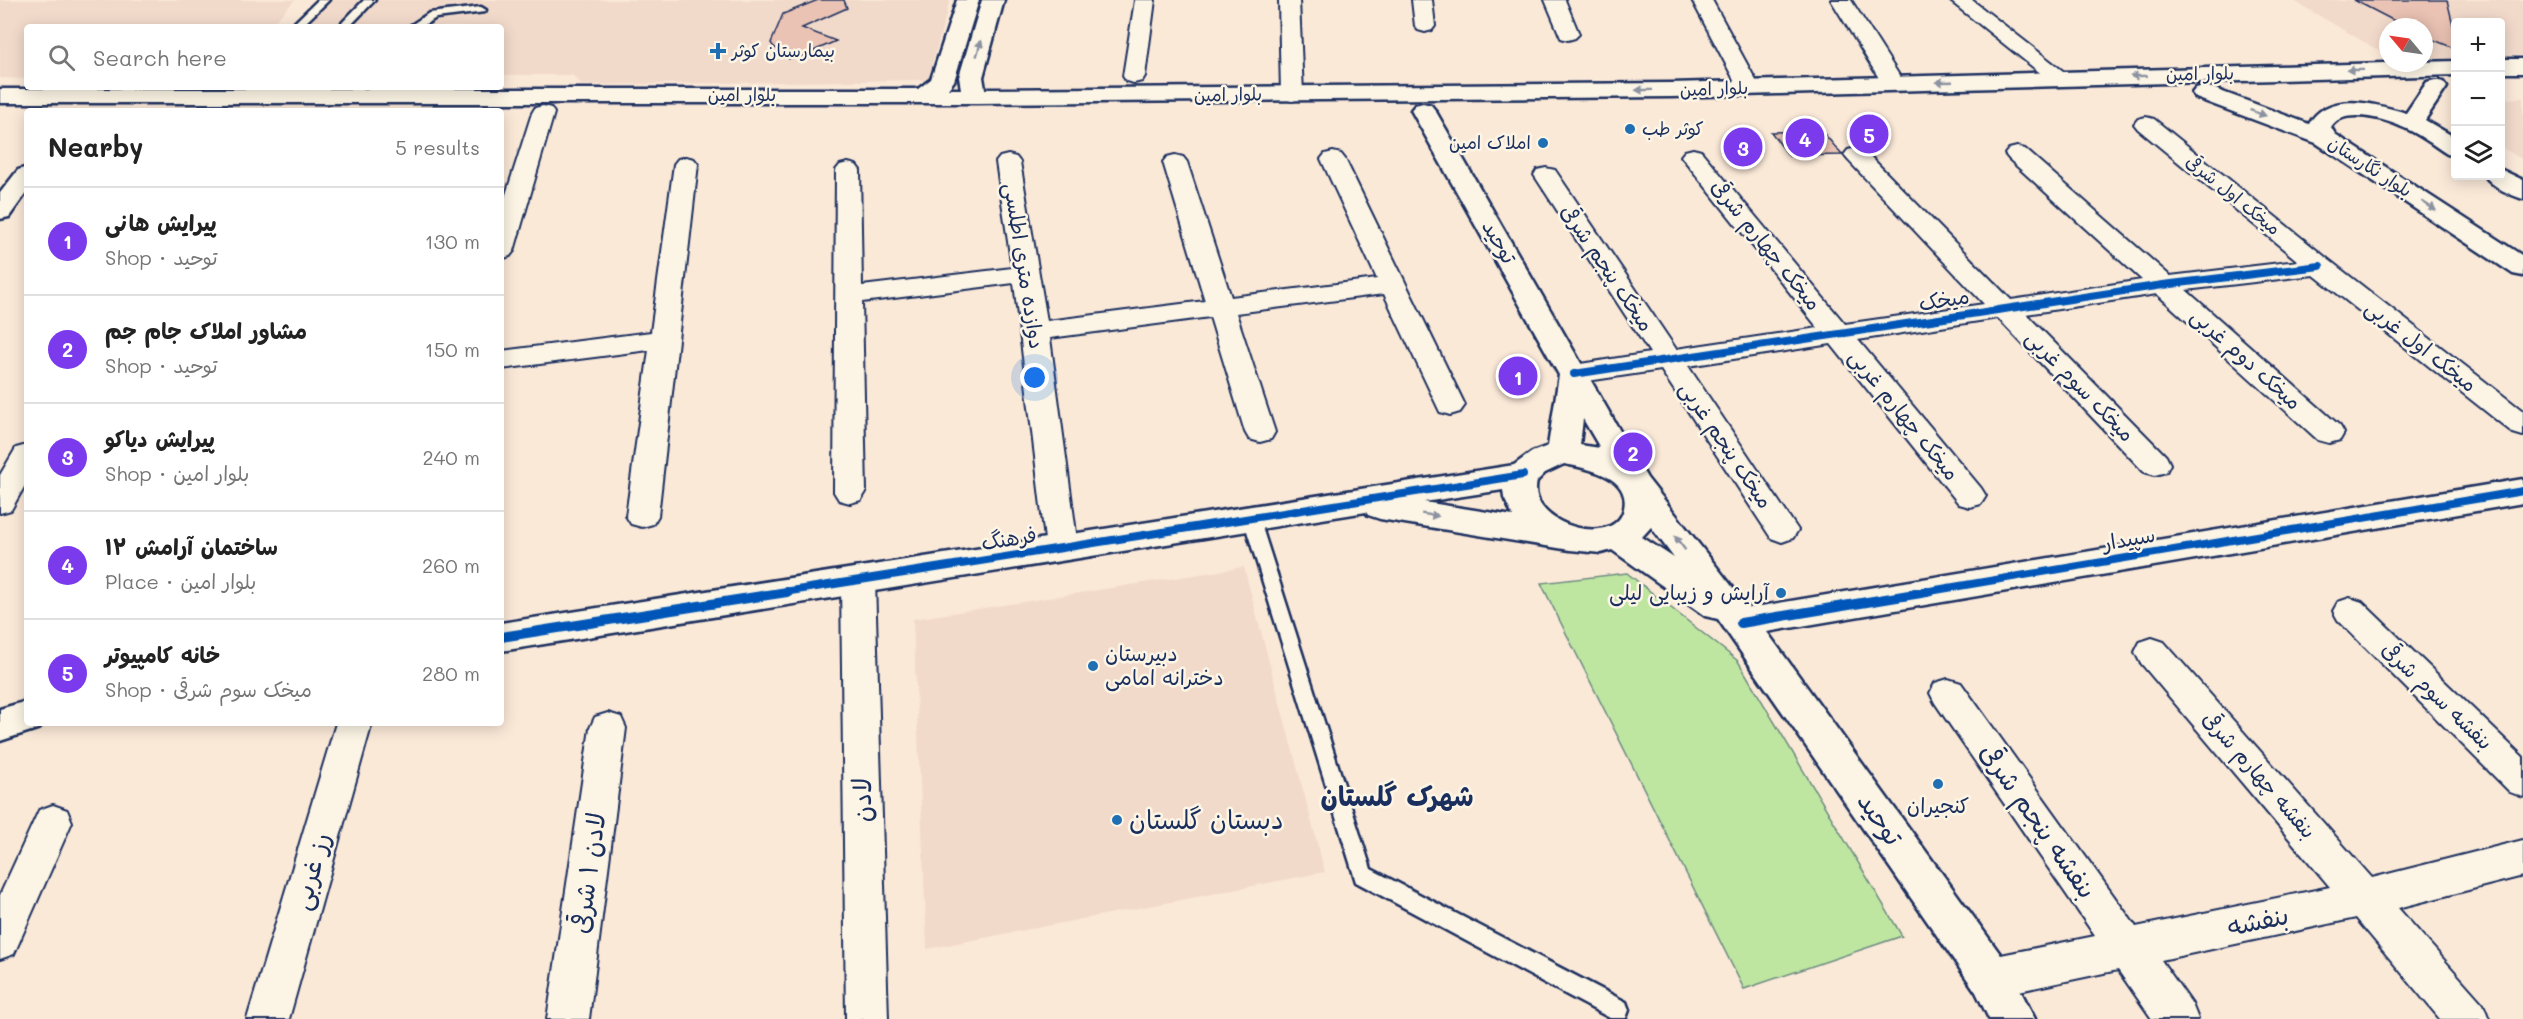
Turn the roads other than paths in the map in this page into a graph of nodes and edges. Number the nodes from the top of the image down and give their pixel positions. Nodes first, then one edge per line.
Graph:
1 (324, 0) edge
2 (370, 0) edge
3 (968, 0) edge
4 (993, 0) edge
5 (1145, 0) edge
6 (1289, 0) edge
7 (1422, 0) edge
8 (1555, 0) edge
9 (1702, 0) edge
10 (1841, 0) edge
11 (1959, 0) edge
12 (481, 10) dead end
13 (298, 24) edge
14 (346, 24) edge
15 (418, 24) edge
16 (1425, 26) dead end
17 (1568, 34) dead end
18 (2505, 66) edge
19 (2523, 66) edge
20 (2451, 68) edge
21 (944, 75) junction
22 (1134, 75) dead end
23 (2061, 78) junction
24 (1893, 83) junction
25 (975, 85) junction
26 (2505, 86) edge
27 (2523, 86) edge
28 (2445, 87) edge
29 (1749, 88) junction
30 (257, 91) edge
31 (353, 91) edge
32 (2204, 93) junction
33 (1292, 94) junction
34 (0, 96) edge
35 (922, 96) junction
36 (1675, 99) junction
37 (1202, 103) junction
38 (729, 104) junction
39 (1423, 110) junction
40 (504, 113) edge
41 (543, 113) junction
42 (0, 115) edge
43 (24, 115) edge
44 (2412, 122) junction
45 (2146, 124) dead end
46 (2325, 138) junction
47 (2451, 146) edge
48 (2017, 154) dead end
49 (1856, 155) dead end
50 (1693, 156) dead end
51 (1333, 159) dead end
52 (1008, 162) dead end
53 (1175, 162) dead end
54 (686, 164) dead end
55 (848, 170) dead end
56 (1546, 175) dead end
57 (24, 179) edge
58 (2505, 180) edge
59 (2523, 191) edge
60 (0, 211) edge
61 (504, 241) edge
62 (2320, 266) junction
63 (2523, 268) edge
64 (1026, 274) junction
65 (1393, 285) junction
66 (2163, 285) junction
67 (848, 296) junction
68 (1221, 307) junction
69 (2006, 309) junction
70 (1035, 331) junction
71 (1838, 334) junction
72 (664, 339) junction
73 (504, 360) edge
74 (1669, 360) junction
75 (1574, 374) junction
76 (1450, 405) dead end
77 (2523, 426) edge
78 (1260, 432) dead end
79 (2329, 433) dead end
80 (1563, 453) junction
81 (24, 454) edge
82 (0, 457) edge
83 (24, 459) edge
84 (2155, 464) dead end
85 (1523, 476) junction
86 (1636, 484) junction
87 (2523, 491) edge
88 (850, 492) dead end
89 (1970, 496) dead end
90 (0, 502) edge
91 (1352, 503) junction
92 (642, 516) dead end
93 (1251, 518) junction
94 (1782, 530) dead end
95 (1560, 536) junction
96 (1618, 537) junction
97 (1062, 548) junction
98 (858, 581) junction
99 (2350, 611) dead end
100 (1741, 623) junction
101 (504, 637) edge
102 (2152, 652) dead end
103 (1948, 693) dead end
104 (24, 718) edge
105 (0, 725) edge
106 (353, 726) edge
107 (608, 728) dead end
108 (2523, 781) edge
109 (53, 822) dead end
110 (2523, 858) edge
111 (2366, 898) junction
112 (0, 940) edge
113 (2127, 949) junction
114 (1991, 977) junction
115 (1618, 1010) dead end
116 (268, 1019) edge
117 (568, 1019) edge
118 (867, 1019) edge
119 (2013, 1019) edge
120 (2177, 1019) edge
121 (2468, 1019) edge

1 - 13 lane
2 - 14 lane
3 - 21 main road
25 -> 4 main road
5 - 22 street
6 - 33 street
7 - 16 street
8 - 17 street
9 - 29 street
10 - 24 street
11 - 23 street
12 - 15 lane
18 - 19 main road
20 -> 23 main road, بلوار امین
21 - 25 main road
21 - 35 main road
23 -> 24 main road, بلوار امین
24 - 29 main road, بلوار امین
25 - 35 main road, بلوار امین
25 - 37 main road, بلوار امین
26 - 27 main road
28 - 32 main road, بلوار امین
28 - 44 main road
29 - 36 main road, بلوار امین
30 - 31 main road, بلوار امین
30 - 34 main road, بلوار امین
31 - 38 main road, بلوار امین
32 - 36 main road, بلوار امین
32 -> 46 main road, بلوار نگارستان
36 -> 33 main road, بلوار امین
33 - 37 main road, بلوار امین
35 - 38 main road, بلوار امین
36 - 39 main road, بلوار امین
37 - 38 main road, بلوار امین
37 - 39 main road, بلوار امین
38 - 41 main road, بلوار امین
39 - 75 main road, توحید
40 - 41 main road, بلوار امین
41 - 61 street
42 - 43 main road
44 - 46 main road
44 - 47 main road
45 - 62 street, میخک اول شرقی
46 -> 63 main road, بلوار نگارستان
48 - 66 street, میخک دوم غربی
49 - 69 street, میخک سوم غربی
50 - 71 street, میخک چهارم شرقی
51 - 65 street
52 - 64 street, دوازده متری اطلسی
53 - 68 street
54 - 72 street
55 - 67 street
56 - 74 street, میخک پنجم شرقی
57 - 60 main road
58 - 59 main road
62 - 66 street, میخک
62 - 77 street, میخک اول غربی
64 - 67 street
64 - 70 street, دوازده متری اطلسی
65 - 68 street
65 - 76 street
66 - 69 street, میخک
66 - 79 street, میخک دوم غربی
67 - 88 street
68 - 70 street
68 - 78 street
69 - 71 street, میخک
69 - 84 street, میخک سوم غربی
70 - 97 street, دوازده متری اطلسی
71 - 74 street, میخک
71 - 89 street, میخک چهارم غربی
72 - 73 street
72 - 92 street
74 - 75 street, میخک
74 - 94 street, میخک پنجم غربی
75 - 80 main road
75 - 86 main road, توحید
80 - 85 main road
80 - 86 main road
81 - 82 street
83 - 90 street
85 - 91 main road, فرهنگ
85 - 95 main road
86 - 96 main road
100 -> 86 main road, توحید
87 - 100 main road, سپیدار
91 - 93 main road, فرهنگ
91 -> 95 main road
93 - 97 main road, فرهنگ
93 - 115 lane
95 - 96 main road
96 - 100 main road, توحید
97 - 98 main road, فرهنگ
98 - 101 main road, فرهنگ
98 - 118 street, لادن
99 - 108 street, بنفشه سوم شرقی
100 - 114 main road, توحید
102 - 111 street, بنفشه چهارم شرقی
103 - 113 street, بنفشه پنجم شرقی
104 - 105 main road
106 - 116 street, رز غربی
107 - 117 street, لادن ۱ شرقی
109 - 112 street
110 - 111 street, بنفشه
111 - 113 street, بنفشه
111 - 121 street, بنفشه چهارم شرقی
113 - 114 street, بنفشه
113 - 120 street, بنفشه پنجم شرقی
114 - 119 main road, توحید

